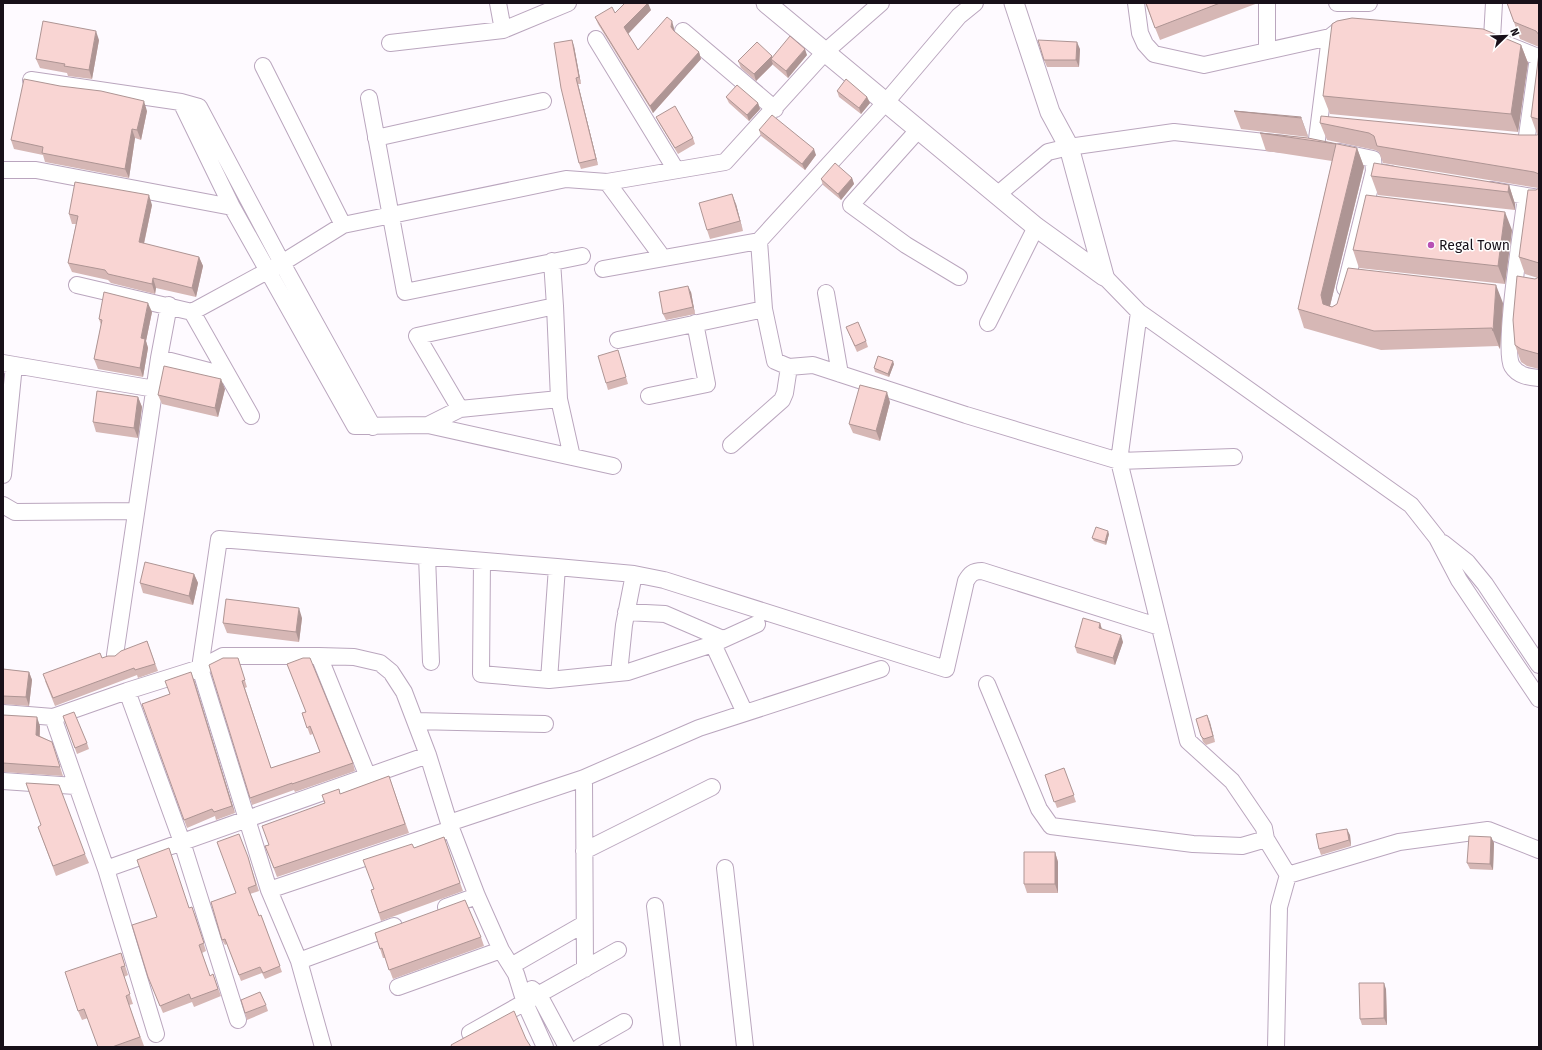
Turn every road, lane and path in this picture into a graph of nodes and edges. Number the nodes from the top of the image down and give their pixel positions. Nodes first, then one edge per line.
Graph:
1 (498, 3) edge
2 (568, 3) edge
3 (881, 3) edge
4 (976, 3) edge
5 (1014, 3) edge
6 (1136, 3) edge
7 (1267, 3) edge
8 (1337, 3) edge
9 (1368, 3) edge
10 (1494, 3) edge
11 (776, 6) edge
12 (1366, 27) edge
13 (503, 30) junction
14 (683, 31) dead end
15 (1330, 37) junction
16 (596, 39) dead end
17 (390, 43) dead end
18 (1267, 51) junction
19 (825, 52) junction
20 (1538, 57) edge
21 (263, 66) dead end
22 (31, 80) edge
23 (370, 98) dead end
24 (543, 101) dead end
25 (181, 102) junction
26 (886, 102) junction
27 (775, 109) junction
28 (1320, 123) junction
29 (1336, 124) edge
30 (919, 129) junction
31 (376, 138) junction
32 (1510, 141) edge
33 (1533, 144) edge
34 (1068, 147) junction
35 (1316, 147) junction
36 (3, 170) edge
37 (676, 170) junction
38 (1374, 171) junction
39 (1405, 176) edge
40 (607, 182) junction
41 (1473, 188) edge
42 (997, 195) junction
43 (1533, 197) edge
44 (232, 207) junction
45 (392, 215) junction
46 (343, 225) junction
47 (1036, 228) junction
48 (759, 241) junction
49 (582, 256) dead end
50 (663, 258) junction
51 (552, 261) junction
52 (282, 262) junction
53 (603, 269) dead end
54 (268, 271) junction
55 (1104, 276) junction
56 (959, 277) dead end
57 (76, 285) dead end
58 (826, 293) dead end
59 (1341, 303) edge
60 (169, 305) junction
61 (555, 306) junction
62 (764, 309) junction
63 (192, 312) junction
64 (1139, 312) junction
65 (695, 323) junction
66 (988, 323) dead end
67 (618, 340) dead end
68 (159, 358) junction
69 (8, 364) edge
70 (789, 367) junction
71 (840, 374) junction
72 (228, 376) junction
73 (1539, 378) edge
74 (155, 389) junction
75 (649, 396) dead end
76 (559, 399) junction
77 (460, 409) junction
78 (251, 416) dead end
79 (428, 425) junction
80 (372, 426) junction
81 (731, 445) dead end
82 (572, 457) junction
83 (1234, 457) dead end
84 (1119, 461) junction
85 (613, 466) dead end
86 (3, 475) edge
87 (3, 505) edge
88 (136, 511) junction
89 (1437, 538) junction
90 (427, 556) junction
91 (482, 561) junction
92 (557, 567) junction
93 (634, 574) junction
94 (626, 612) junction
95 (757, 624) dead end
96 (1160, 627) junction
97 (718, 642) junction
98 (115, 655) edge
99 (320, 656) junction
100 (431, 662) dead end
101 (1538, 663) edge
102 (200, 668) junction
103 (881, 669) dead end
104 (619, 673) junction
105 (1521, 674) junction
106 (549, 680) junction
107 (987, 684) dead end
108 (127, 691) junction
109 (1539, 699) edge
110 (3, 712) edge
111 (745, 713) junction
112 (53, 717) junction
113 (415, 721) junction
114 (544, 724) dead end
115 (428, 755) junction
116 (368, 777) junction
117 (584, 778) junction
118 (3, 781) edge
119 (75, 786) junction
120 (712, 787) dead end
121 (247, 819) junction
122 (450, 826) junction
123 (1266, 838) junction
124 (182, 842) junction
125 (1539, 850) edge
126 (584, 851) junction
127 (725, 868) dead end
128 (106, 870) junction
129 (1288, 875) junction
130 (269, 890) junction
131 (477, 896) junction
132 (655, 906) dead end
133 (432, 912) edge
134 (410, 921) edge
135 (584, 924) junction
136 (501, 950) junction
137 (618, 950) dead end
138 (299, 961) junction
139 (585, 969) junction
140 (514, 970) junction
141 (398, 987) dead end
142 (539, 995) junction
143 (525, 1003) junction
144 (238, 1020) dead end
145 (624, 1022) dead end
146 (470, 1033) edge
147 (156, 1034) dead end
148 (323, 1047) edge
149 (545, 1047) edge
150 (567, 1047) edge
151 (580, 1047) edge
152 (672, 1047) edge
153 (745, 1047) edge
154 (1276, 1047) edge

1 - 13 street
2 - 13 street
3 - 19 street
4 - 26 street
5 - 34 street
6 - 18 street
7 - 18 street
8 - 9 street
10 - 20 street
11 - 19 street
12 - 15 street
13 - 17 street
14 - 27 street
15 - 18 street
15 - 28 street
16 - 37 street
19 - 26 street
19 - 27 street
20 - 33 street
21 - 46 street
22 - 25 street
23 - 31 street
24 - 31 street
25 - 44 street
25 - 52 street
26 - 30 street
26 - 48 street
27 - 37 street
28 - 29 street
28 - 35 street
30 - 42 street
30 - 56 street
31 - 45 street
32 - 33 street
34 - 35 street
34 - 42 street
34 - 55 street
35 - 38 street
36 - 44 street
37 - 40 street
38 - 39 street
38 - 59 street
40 - 45 street
40 - 50 street
41 - 43 street
42 - 47 street
43 - 73 street
44 - 54 street
45 - 46 street
45 - 51 street
46 - 52 street
47 - 55 street
47 - 66 street
48 - 50 street
48 - 62 street
49 - 51 street
50 - 53 street
51 - 61 street
52 - 54 street
52 - 80 street
54 - 63 street
54 - 80 street
55 - 64 street
57 - 60 street
58 - 71 street
60 - 63 street
60 - 68 street
61 - 76 street
61 - 77 street
62 - 65 street
62 - 70 street
63 - 72 street
64 - 84 street
64 - 89 street
65 - 67 street
65 - 75 street
68 - 72 street
68 - 74 street
69 - 74 street
69 - 86 street
70 - 71 street
70 - 81 street
71 - 84 street
72 - 78 street
74 - 88 street
76 - 77 street
76 - 82 street
77 - 79 street
79 - 80 street
79 - 82 street
82 - 85 street
83 - 84 street
84 - 96 street
87 - 88 street
88 - 98 street
89 - 101 street
89 - 105 street
90 - 91 street
90 - 100 street
90 - 102 street
91 - 92 street
91 - 106 street
92 - 93 street
92 - 106 street
93 - 94 street
93 - 96 street
94 - 97 street
94 - 104 street
95 - 97 street
96 - 123 street
97 - 104 street
97 - 111 street
99 - 102 street
99 - 113 street
99 - 116 street
101 - 105 street
102 - 108 street
102 - 121 street
103 - 111 street
104 - 106 street
105 - 109 street
107 - 123 street
108 - 112 street
108 - 124 street
110 - 112 street
111 - 117 street
112 - 119 street
113 - 114 street
113 - 115 street
115 - 116 street
115 - 122 street
116 - 121 street
117 - 122 street
117 - 126 street
118 - 119 street
119 - 128 street
120 - 126 street
121 - 124 street
121 - 130 street
122 - 130 street
122 - 131 street
123 - 129 street
124 - 128 street
124 - 144 street
125 - 129 street
126 - 135 street
127 - 153 street
128 - 147 street
129 - 154 street
130 - 138 street
131 - 133 street
131 - 136 street
132 - 152 street
134 - 138 street
135 - 139 street
135 - 140 street
136 - 140 street
136 - 141 street
137 - 139 street
138 - 148 street
139 - 142 street
140 - 142 street
140 - 143 street
142 - 143 street
142 - 150 street
143 - 146 street
143 - 149 street
145 - 151 street

